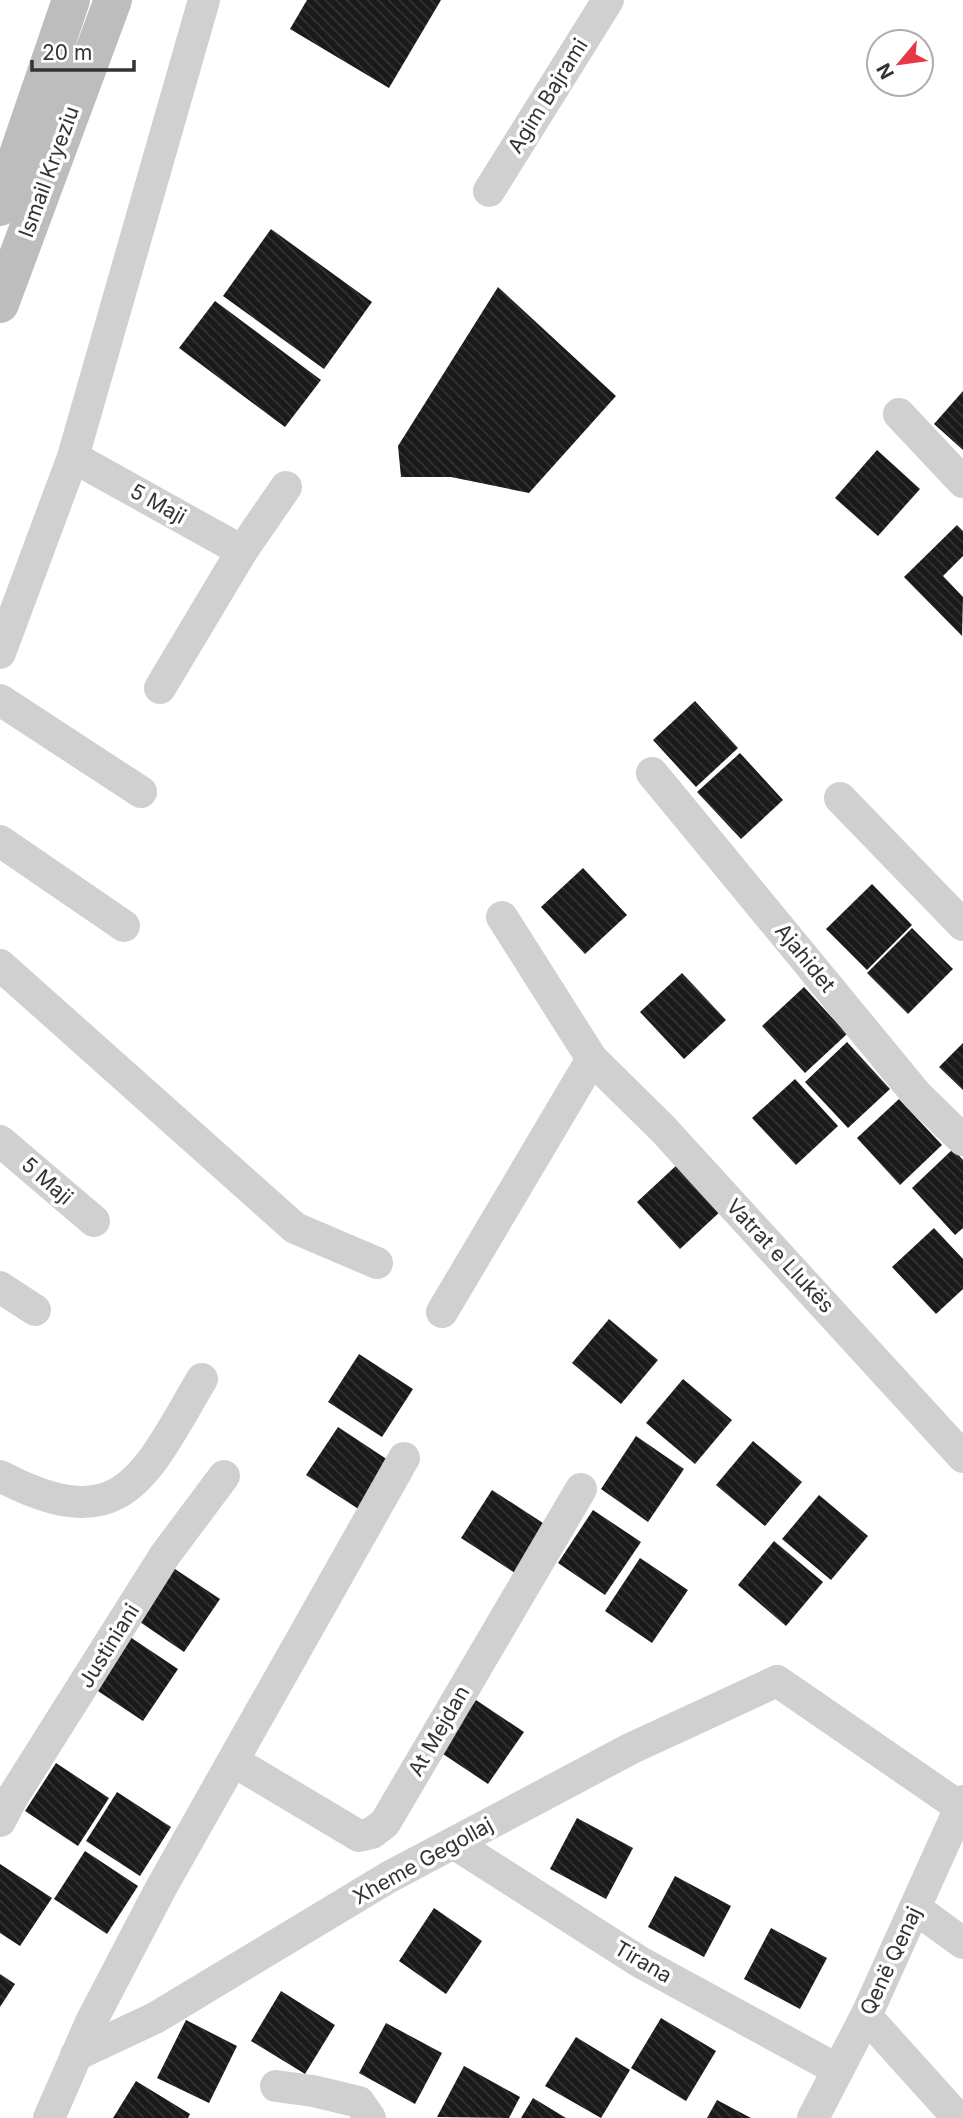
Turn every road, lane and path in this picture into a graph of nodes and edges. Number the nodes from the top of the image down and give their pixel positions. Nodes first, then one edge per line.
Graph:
1 (71, 0) edge
2 (113, 0) edge
3 (204, 0) edge
4 (608, 0) edge
5 (489, 191) dead end
6 (0, 206) edge
7 (0, 304) edge
8 (899, 414) dead end
9 (73, 457) junction
10 (963, 482) edge
11 (286, 487) dead end
12 (242, 551) junction
13 (0, 653) edge
14 (160, 688) dead end
15 (0, 700) edge
16 (652, 773) dead end
17 (141, 792) dead end
18 (840, 798) dead end
19 (0, 841) edge
20 (502, 917) dead end
21 (963, 925) edge
22 (124, 926) dead end
23 (0, 965) edge
24 (592, 1059) junction
25 (963, 1140) edge
26 (0, 1141) edge
27 (94, 1221) dead end
28 (377, 1263) dead end
29 (0, 1287) edge
30 (35, 1310) dead end
31 (442, 1312) dead end
32 (202, 1379) dead end
33 (963, 1457) edge
34 (404, 1458) dead end
35 (0, 1476) edge
36 (224, 1476) dead end
37 (580, 1489) dead end
38 (235, 1762) junction
39 (4, 1803) edge
40 (962, 1804) edge
41 (455, 1844) junction
42 (915, 1908) junction
43 (963, 1943) edge
44 (866, 2016) junction
45 (76, 2055) junction
46 (838, 2070) junction
47 (276, 2086) dead end
48 (49, 2118) edge
49 (370, 2118) edge
50 (813, 2118) edge
51 (958, 2118) edge

1 - 6 main road, Ismail Kryeziu
2 - 7 main road, Ismail Kryeziu
3 - 9 street
4 - 5 street, Agim Bajrami
8 - 10 street
9 - 12 street, 5 Maji
9 - 13 street
11 - 12 street
12 - 14 street
15 - 17 street
16 - 25 street, Ajahidet
18 - 21 street
19 - 22 street
20 - 24 street, Vatrat e Llukës
23 - 28 street
24 - 31 street
24 - 33 street, Vatrat e Llukës
26 - 27 street, 5 Maji
29 - 30 street
32 - 35 street
34 - 38 street
36 - 39 street, Justiniani
37 - 38 street, At Mejdan
38 - 45 street
40 - 41 street, Xheme Gegollaj
40 - 42 street, Qenë Qenaj
41 - 45 street, Xheme Gegollaj
41 - 46 street, Tirana
42 - 43 street
42 - 44 street, Qenë Qenaj
44 - 46 street, Qenë Qenaj
44 - 51 street
45 - 48 street
46 - 50 street, Qenë Qenaj
47 - 49 street

